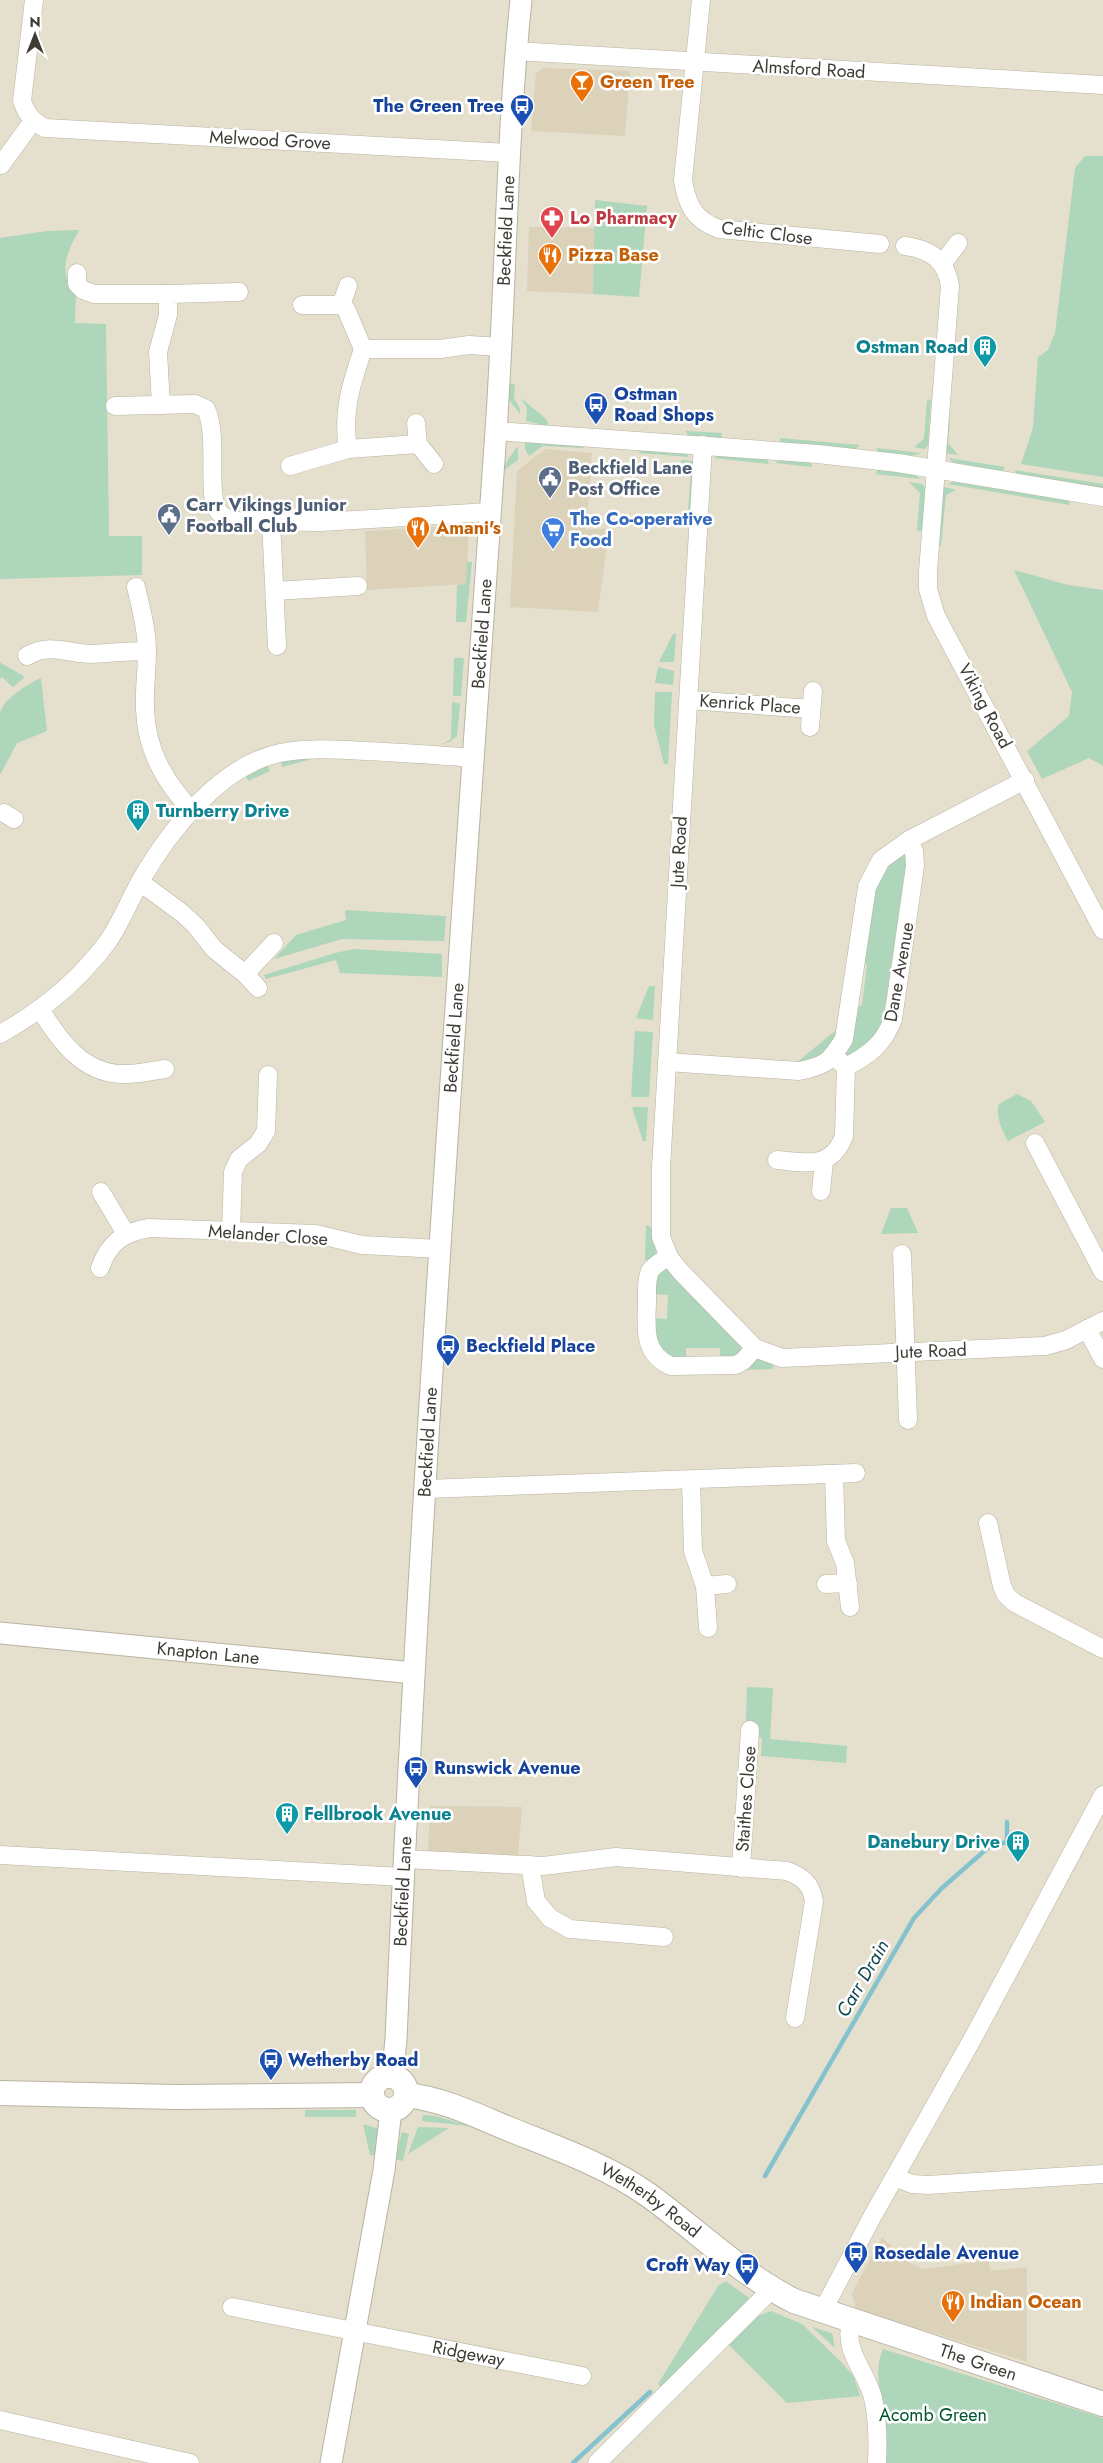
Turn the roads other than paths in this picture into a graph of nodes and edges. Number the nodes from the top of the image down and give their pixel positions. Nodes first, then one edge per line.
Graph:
1 (34, 0) edge
2 (521, 0) edge
3 (700, 0) edge
4 (516, 51) junction
5 (693, 61) junction
6 (1103, 85) edge
7 (34, 122) junction
8 (509, 153) junction
9 (1, 165) edge
10 (958, 243) dead end
11 (880, 244) dead end
12 (905, 246) dead end
13 (943, 263) junction
14 (77, 272) dead end
15 (348, 286) dead end
16 (239, 292) dead end
17 (168, 294) junction
18 (302, 305) dead end
19 (341, 305) junction
20 (501, 347) junction
21 (363, 349) junction
22 (161, 404) junction
23 (115, 406) dead end
24 (416, 423) dead end
25 (496, 430) junction
26 (418, 444) junction
27 (703, 445) junction
28 (348, 449) junction
29 (434, 464) dead end
30 (290, 466) dead end
31 (935, 468) junction
32 (1103, 497) edge
33 (489, 512) junction
34 (272, 522) junction
35 (358, 586) dead end
36 (136, 587) dead end
37 (275, 590) junction
38 (277, 646) dead end
39 (147, 651) junction
40 (27, 656) dead end
41 (813, 691) dead end
42 (689, 700) junction
43 (811, 709) junction
44 (810, 727) dead end
45 (473, 758) junction
46 (1025, 780) junction
47 (192, 811) junction
48 (909, 840) junction
49 (140, 882) junction
50 (1103, 930) edge
51 (274, 943) dead end
52 (245, 974) junction
53 (258, 988) dead end
54 (40, 1009) junction
55 (0, 1034) edge
56 (667, 1062) junction
57 (840, 1062) junction
58 (165, 1069) dead end
59 (268, 1075) dead end
60 (1035, 1143) dead end
61 (777, 1160) dead end
62 (824, 1161) junction
63 (821, 1191) dead end
64 (101, 1192) dead end
65 (231, 1231) junction
66 (126, 1234) junction
67 (441, 1249) junction
68 (902, 1254) dead end
69 (669, 1257) junction
70 (100, 1268) dead end
71 (1103, 1272) edge
72 (1103, 1321) edge
73 (1087, 1330) junction
74 (755, 1348) junction
75 (904, 1352) junction
76 (1103, 1359) edge
77 (908, 1420) dead end
78 (856, 1473) dead end
79 (834, 1474) junction
80 (691, 1480) junction
81 (426, 1489) junction
82 (988, 1523) dead end
83 (848, 1583) junction
84 (727, 1584) dead end
85 (826, 1584) dead end
86 (705, 1586) junction
87 (850, 1607) dead end
88 (708, 1628) dead end
89 (0, 1633) edge
90 (1103, 1649) edge
91 (414, 1673) junction
92 (750, 1730) dead end
93 (1103, 1795) edge
94 (0, 1855) edge
95 (530, 1865) junction
96 (403, 1868) junction
97 (741, 1868) junction
98 (664, 1937) dead end
99 (791, 2008) dead end
100 (392, 2077) junction
101 (0, 2093) edge
102 (372, 2095) junction
103 (398, 2103) junction
104 (1103, 2174) edge
105 (895, 2177) junction
106 (771, 2290) junction
107 (232, 2307) dead end
108 (822, 2312) junction
109 (851, 2322) junction
110 (355, 2330) junction
111 (582, 2376) dead end
112 (1103, 2404) edge
113 (0, 2420) edge
114 (155, 2459) edge
115 (190, 2463) edge
116 (330, 2463) edge
117 (597, 2463) edge
118 (877, 2463) edge

1 - 7 street
2 - 4 street, Beckfield Lane
3 - 5 street, Celtic Close
4 - 5 street, Almsford Road
4 - 8 street, Beckfield Lane
5 - 6 street, Almsford Road
5 - 11 street, Celtic Close
7 - 8 street, Melwood Grove
7 - 9 street
8 - 20 street, Beckfield Lane
10 - 13 street
12 - 13 street
13 - 31 street, Viking Road
14 - 17 street
15 - 19 street
16 - 17 street
17 - 22 street
18 - 19 street
19 - 21 street
20 - 21 street
20 - 25 street, Beckfield Lane
21 - 28 street
22 - 23 street
22 - 34 street
24 - 26 street
25 - 27 street
25 - 33 street, Beckfield Lane
26 - 28 street
26 - 29 street
27 - 31 street
27 - 42 street, Jute Road
28 - 30 street
31 - 32 street
31 - 46 street, Viking Road
33 - 34 street
33 - 45 street, Beckfield Lane
34 - 37 street
35 - 37 street
36 - 39 street
37 - 38 street
39 - 40 street
39 - 47 street
41 - 43 street, Kenrick Place
42 - 43 street, Kenrick Place
42 - 56 street, Jute Road
43 - 44 street, Kenrick Place
45 - 47 street
45 - 67 street, Beckfield Lane
46 - 48 street
46 - 50 street, Viking Road
47 - 49 street
48 - 57 street
48 - 57 street, Dane Avenue
49 - 52 street
49 - 54 street
51 - 52 street
52 - 53 street
54 - 55 street
54 - 58 street
56 - 57 street, Dane Avenue
56 - 69 street, Jute Road
57 - 62 street
59 - 65 street
60 - 71 street
61 - 62 street
62 - 63 street
64 - 66 street
65 - 66 street, Melander Close
65 - 67 street, Melander Close
66 - 70 street, Melander Close
67 - 81 street, Beckfield Lane
68 - 75 street
69 - 74 street, Jute Road
69 - 74 street
72 - 73 street, Jute Road
73 - 75 street, Jute Road
73 - 76 street
74 - 75 street, Jute Road
75 - 77 street
78 - 79 street
79 - 80 street
79 - 83 street
80 - 81 street
80 - 86 street
81 - 91 street, Beckfield Lane
82 - 90 street
83 - 85 street
83 - 87 street
84 - 86 street
86 - 88 street
89 - 91 street, Knapton Lane
91 - 96 street, Beckfield Lane
92 - 97 street, Staithes Close
93 - 105 street
94 - 96 street
95 - 96 street
95 - 97 street
95 - 98 street
96 - 100 street, Beckfield Lane
97 - 99 street
100 - 102 main road
100 - 103 main road
101 - 102 main road
102 - 103 main road
103 - 106 main road, Wetherby Road
103 - 110 street
104 - 105 street
105 - 108 street
106 - 108 main road, Wetherby Road
106 - 117 street
107 - 110 street, Ridgeway
108 - 109 main road, The Green
109 - 112 main road, The Green
109 - 118 street
110 - 111 street, Ridgeway
110 - 116 street
113 - 114 street
114 - 115 street

